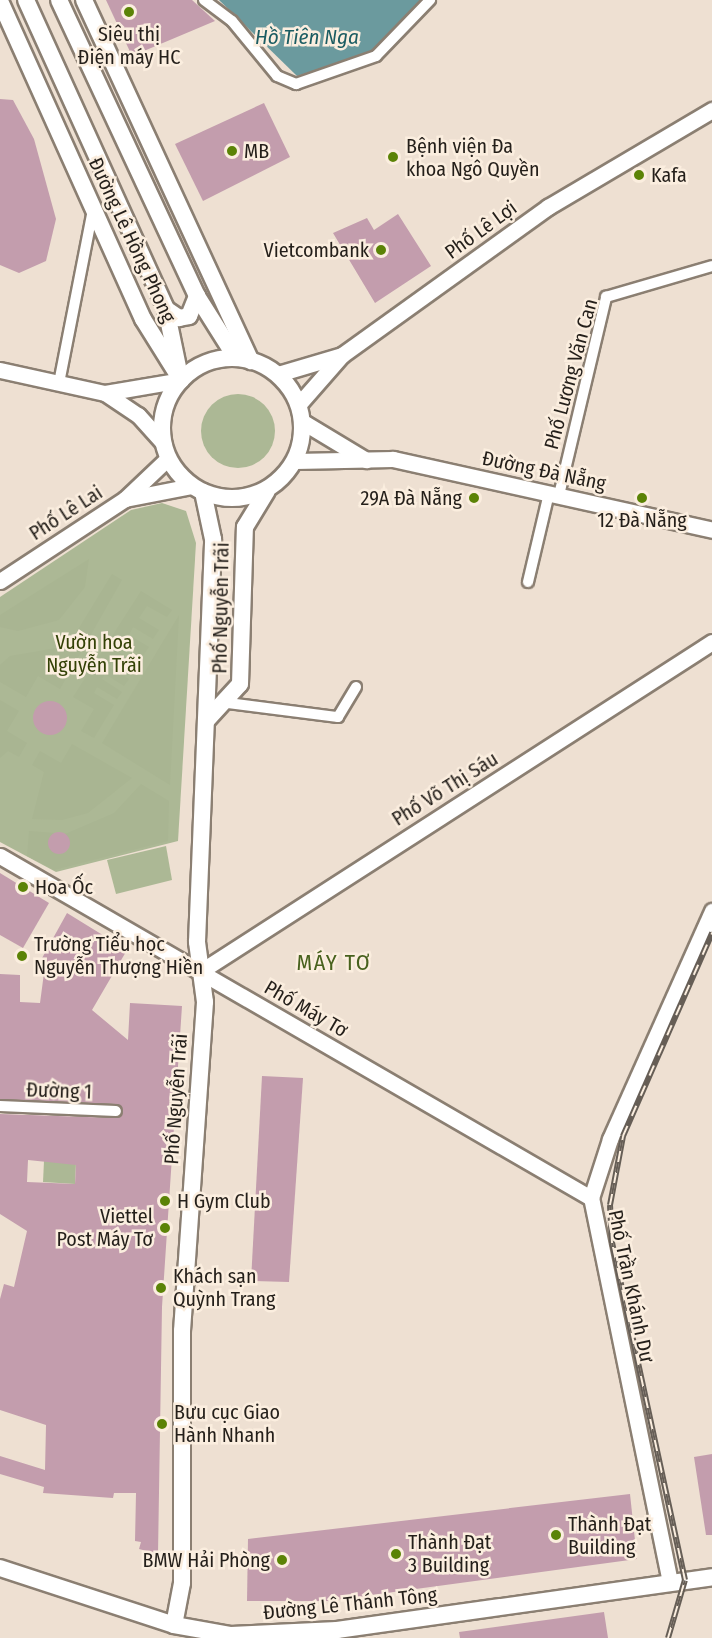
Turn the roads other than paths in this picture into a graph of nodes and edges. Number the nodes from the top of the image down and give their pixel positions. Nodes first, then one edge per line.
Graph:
1 (26, 0) edge
2 (59, 0) edge
3 (204, 0) edge
4 (430, 0) edge
5 (0, 2) edge
6 (87, 7) edge
7 (70, 24) junction
8 (43, 38) junction
9 (21, 47) junction
10 (712, 110) edge
11 (93, 209) junction
12 (712, 266) edge
13 (197, 296) junction
14 (166, 309) junction
15 (342, 355) junction
16 (244, 359) junction
17 (0, 370) edge
18 (278, 374) junction
19 (181, 380) junction
20 (59, 383) junction
21 (105, 393) junction
22 (298, 404) junction
23 (303, 422) junction
24 (166, 451) junction
25 (366, 460) junction
26 (295, 461) junction
27 (197, 489) junction
28 (268, 489) junction
29 (554, 494) junction
30 (125, 499) junction
31 (712, 530) edge
32 (0, 581) edge
33 (528, 582) dead end
34 (712, 642) edge
35 (356, 687) dead end
36 (228, 703) junction
37 (206, 721) junction
38 (0, 856) edge
39 (712, 911) edge
40 (201, 971) junction
41 (0, 1106) edge
42 (116, 1111) dead end
43 (591, 1198) junction
44 (0, 1569) edge
45 (712, 1577) edge
46 (670, 1582) junction
47 (174, 1625) junction

1 - 8 main road, Đường Lê Hồng Phong
2 - 7 main road, Đường Lê Hồng Phong
3 - 4 street
5 - 9 main road, Đường Lê Hồng Phong
6 - 7 main road
6 - 16 main road
7 - 13 main road, Đường Lê Hồng Phong
8 - 9 main road
8 - 14 main road, Đường Lê Hồng Phong
9 - 11 main road, Đường Lê Hồng Phong
10 - 15 street, Phố Lê Lợi
11 - 19 main road, Đường Lê Hồng Phong
11 - 20 street
12 - 29 street, Phố Lương Văn Can
13 - 14 main road
13 - 16 main road, Đường Lê Hồng Phong
14 - 19 main road, Đường Lê Hồng Phong
15 - 18 street, Phố Lê Lợi
15 - 22 street, Phố Lê Lợi
16 - 18 main road
16 - 19 main road
17 - 20 street
18 - 22 main road
19 - 21 street
19 - 24 main road
20 - 21 street
21 - 24 street
22 - 23 main road
23 - 25 street
23 - 26 main road
24 - 27 main road
24 - 30 street, Phố Lê Lai
25 - 26 street, Đường Đà Nẵng
25 - 29 street, Đường Đà Nẵng
26 - 28 main road
27 - 28 main road
27 - 30 street, Phố Lê Lai
27 - 37 main road, Phố Nguyễn Trãi
28 - 36 main road, Phố Nguyễn Trãi
29 - 31 street, Đường Đà Nẵng
29 - 33 street
30 - 32 street, Phố Lê Lai
34 - 40 street, Phố Võ Thị Sáu
35 - 36 street
36 - 37 main road, Phố Nguyễn Trãi
37 - 40 main road, Phố Nguyễn Trãi
38 - 40 street, Phố Máy Tơ
39 - 43 street, Phố Trần Khánh Dư
40 - 43 street, Phố Máy Tơ
40 - 47 main road, Phố Nguyễn Trãi
41 - 42 street, Đường 1
43 - 46 street, Phố Trần Khánh Dư
44 - 47 main road, Đường Lê Thánh Tông
45 - 46 main road, Đường Lê Thánh Tông
46 - 47 main road, Đường Lê Thánh Tông

